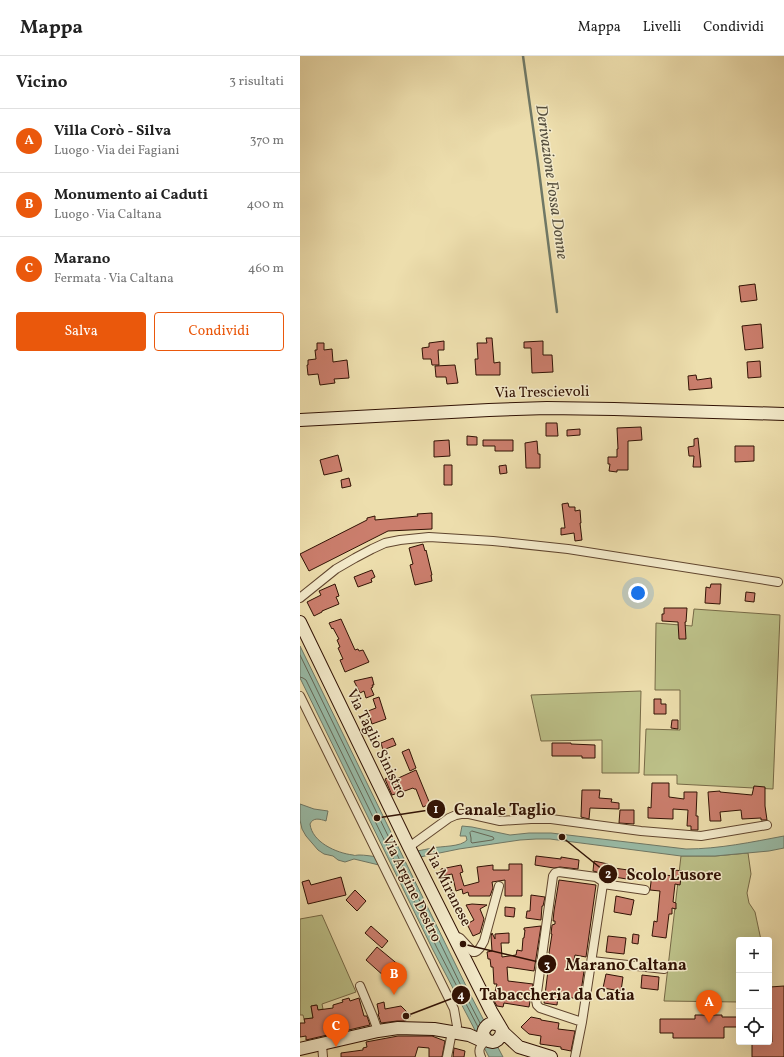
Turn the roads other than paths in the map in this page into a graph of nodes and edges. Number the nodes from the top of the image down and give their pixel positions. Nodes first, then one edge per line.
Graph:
1 (784, 414) edge
2 (300, 420) edge
3 (778, 582) dead end
4 (300, 598) edge
5 (300, 622) edge
6 (300, 696) edge
7 (767, 825) dead end
8 (409, 847) junction
9 (602, 884) junction
10 (499, 886) dead end
11 (645, 890) dead end
12 (455, 938) junction
13 (592, 961) junction
14 (664, 969) dead end
15 (360, 986) dead end
16 (582, 1022) junction
17 (378, 1031) junction
18 (491, 1031) junction
19 (454, 1032) junction
20 (322, 1045) junction
21 (300, 1049) edge
22 (520, 1050) edge
23 (323, 1057) edge
24 (447, 1057) edge
25 (481, 1057) edge
26 (551, 1057) edge
27 (575, 1057) edge

1 - 2 main road, Via Trescievoli
3 - 4 street
5 - 8 main road, Via Taglio Sinistro
6 - 19 street, Via Argine Destro
7 - 8 street
8 - 12 main road, Via Miranese
9 - 11 street
9 - 13 street
9 - 16 street
10 - 12 street
12 - 18 main road, Via Miranese
13 - 14 street
13 - 16 street
15 - 17 street
16 - 27 street
17 - 19 main road
17 - 20 main road
18 - 19 main road
18 - 22 main road, Via Miranese
18 - 25 street
19 - 24 street, Via Argine Destro
20 - 21 main road
20 - 23 street
22 - 26 main road

